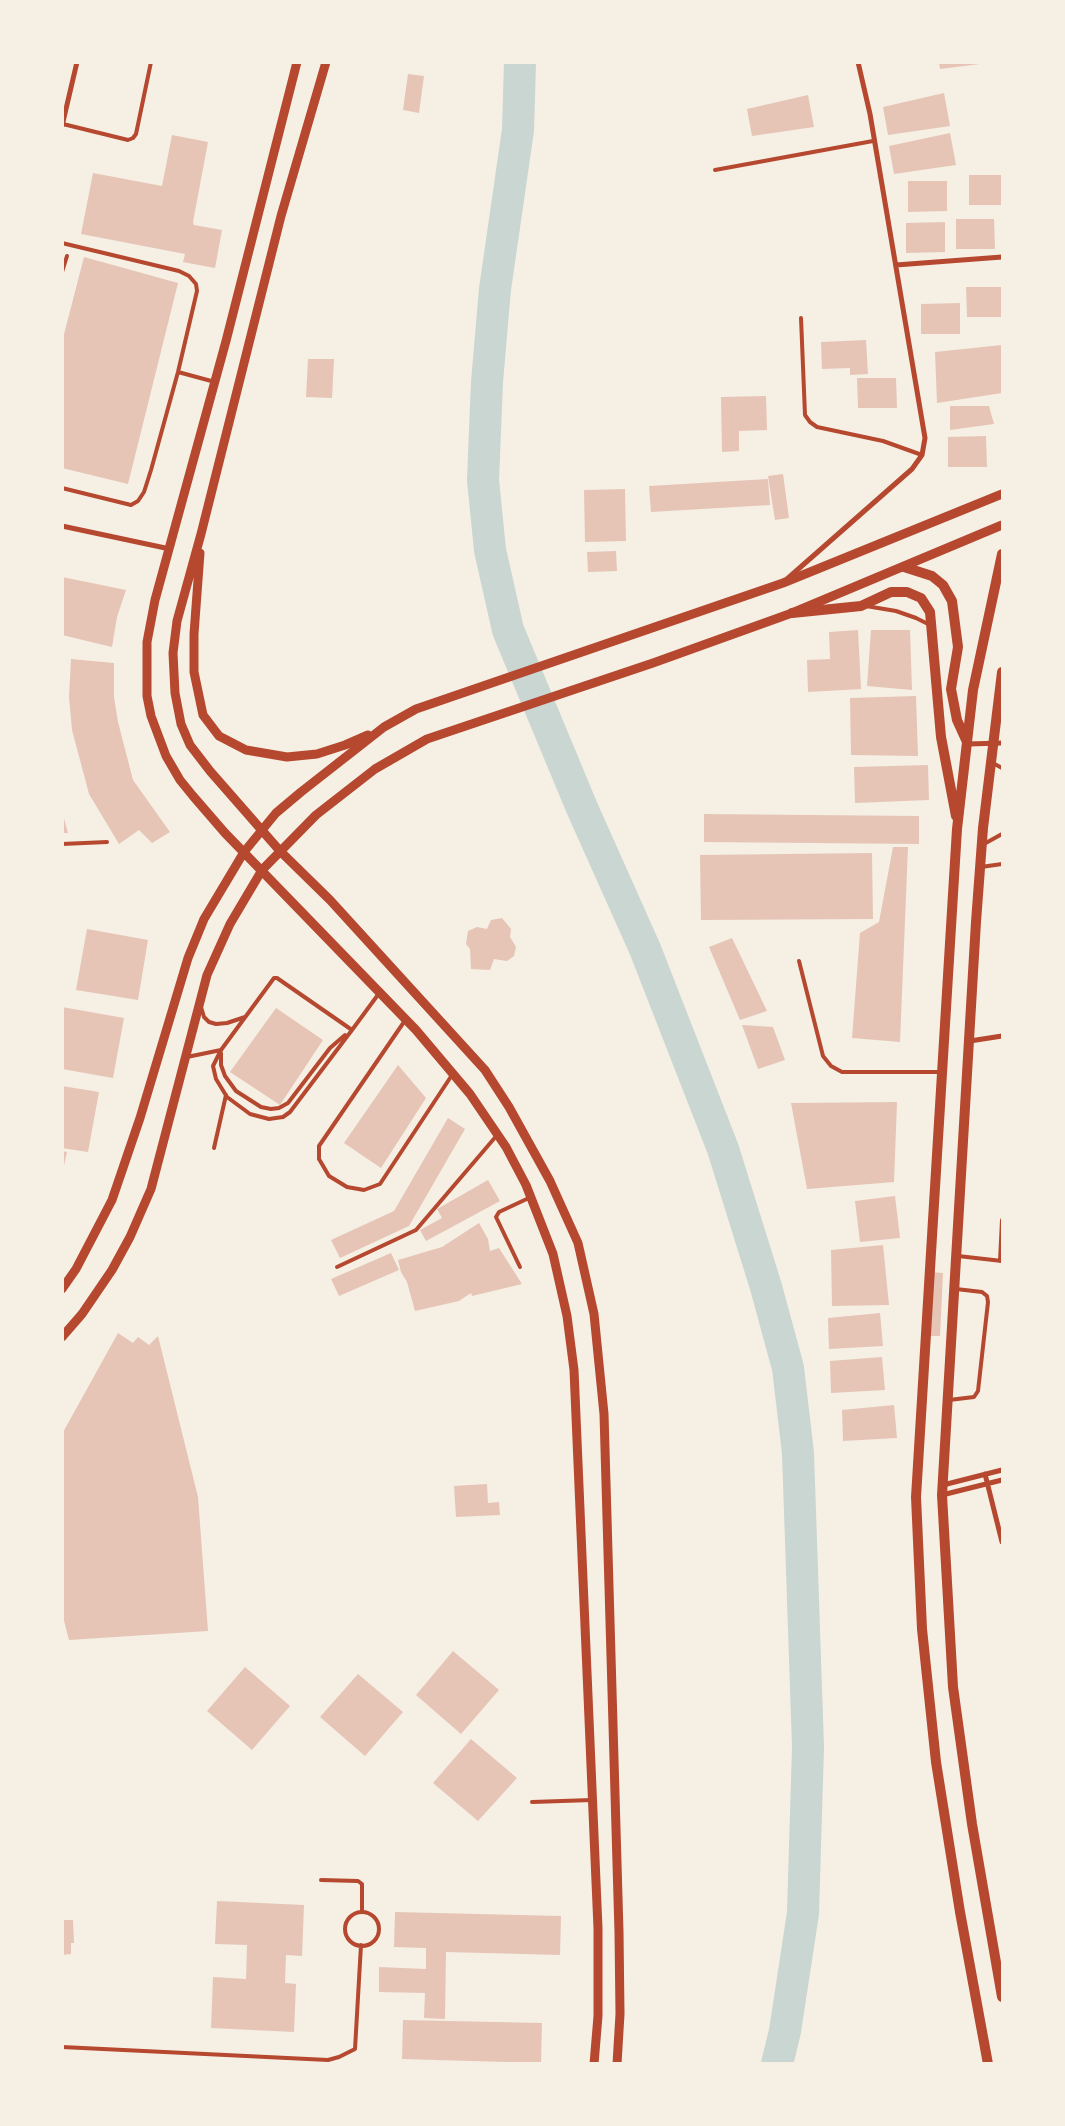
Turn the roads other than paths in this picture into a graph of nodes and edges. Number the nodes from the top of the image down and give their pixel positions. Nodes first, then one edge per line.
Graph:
1 (77, 62) edge
2 (151, 62) edge
3 (298, 62) edge
4 (326, 62) edge
5 (858, 62) edge
6 (63, 124) edge
7 (874, 141) junction
8 (715, 170) dead end
9 (62, 243) edge
10 (67, 256) dead end
11 (1002, 256) edge
12 (896, 265) junction
13 (62, 272) edge
14 (801, 318) dead end
15 (178, 372) junction
16 (215, 382) junction
17 (922, 454) junction
18 (62, 488) edge
19 (1002, 494) edge
20 (1002, 525) edge
21 (62, 526) edge
22 (201, 534) junction
23 (170, 550) junction
24 (1002, 554) edge
25 (904, 567) junction
26 (783, 583) junction
27 (861, 606) junction
28 (792, 613) junction
29 (932, 626) junction
30 (1002, 672) edge
31 (384, 727) junction
32 (998, 743) edge
33 (968, 744) junction
34 (991, 762) junction
35 (1002, 768) edge
36 (958, 825) junction
37 (262, 831) junction
38 (1002, 834) edge
39 (107, 842) dead end
40 (62, 844) edge
41 (982, 845) junction
42 (280, 851) junction
43 (244, 852) junction
44 (1002, 864) edge
45 (980, 867) junction
46 (262, 870) junction
47 (799, 961) dead end
48 (380, 992) junction
49 (201, 1000) junction
50 (245, 1017) junction
51 (406, 1019) junction
52 (352, 1030) junction
53 (1002, 1036) edge
54 (970, 1041) junction
55 (221, 1050) junction
56 (185, 1057) junction
57 (942, 1072) junction
58 (453, 1074) junction
59 (226, 1095) junction
60 (498, 1134) junction
61 (214, 1148) dead end
62 (531, 1197) junction
63 (1002, 1220) edge
64 (956, 1256) junction
65 (1002, 1261) edge
66 (520, 1266) dead end
67 (337, 1267) dead end
68 (62, 1289) edge
69 (954, 1289) junction
70 (62, 1337) edge
71 (946, 1400) junction
72 (1002, 1470) edge
73 (985, 1474) junction
74 (1002, 1480) edge
75 (988, 1484) junction
76 (943, 1490) junction
77 (1002, 1542) edge
78 (592, 1800) junction
79 (532, 1802) dead end
80 (321, 1880) dead end
81 (362, 1912) junction
82 (361, 1945) junction
83 (1002, 1997) edge
84 (62, 2047) edge
85 (594, 2064) edge
86 (617, 2064) edge
87 (988, 2064) edge

1 - 6 street
2 - 6 lane
3 - 16 street
4 - 22 street
5 - 7 street
7 - 8 lane
7 - 12 street
9 - 15 lane
10 - 13 lane
11 - 12 street
12 - 17 street
14 - 17 lane
15 - 16 lane
15 - 18 lane
16 - 23 street
17 - 26 street
19 - 26 street
20 - 25 street
21 - 23 street
22 - 31 street
22 - 37 street
23 - 43 street
24 - 33 main road
25 - 28 street
25 - 33 main road
26 - 31 street
27 - 28 main road
27 - 29 lane
27 - 29 main road
28 - 42 street
29 - 36 main road
30 - 32 main road
31 - 37 street
32 - 33 street
32 - 34 main road
33 - 36 main road
34 - 35 lane
34 - 41 main road
36 - 57 main road
37 - 42 street
37 - 43 street
38 - 41 lane
39 - 40 lane
41 - 45 main road
42 - 46 street
42 - 86 street
43 - 46 street
43 - 68 street
44 - 45 lane
45 - 54 main road
46 - 48 street
46 - 49 street
47 - 57 lane
48 - 51 street
48 - 52 lane
49 - 50 lane
49 - 56 street
50 - 52 lane
50 - 55 lane
51 - 58 street
51 - 58 lane
52 - 55 lane
52 - 59 lane
53 - 54 street
54 - 64 main road
55 - 56 lane
55 - 59 lane
56 - 70 street
57 - 87 main road
58 - 60 street
59 - 61 lane
60 - 62 street
60 - 67 lane
62 - 66 lane
62 - 78 street
63 - 65 lane
64 - 65 lane
64 - 69 main road
69 - 71 main road
69 - 71 lane
71 - 76 main road
72 - 73 street
73 - 75 street
73 - 76 street
74 - 75 street
75 - 76 street
75 - 77 street
76 - 83 main road
78 - 79 lane
78 - 85 street
80 - 81 lane
81 - 82 lane
81 - 82 lane
82 - 84 lane

